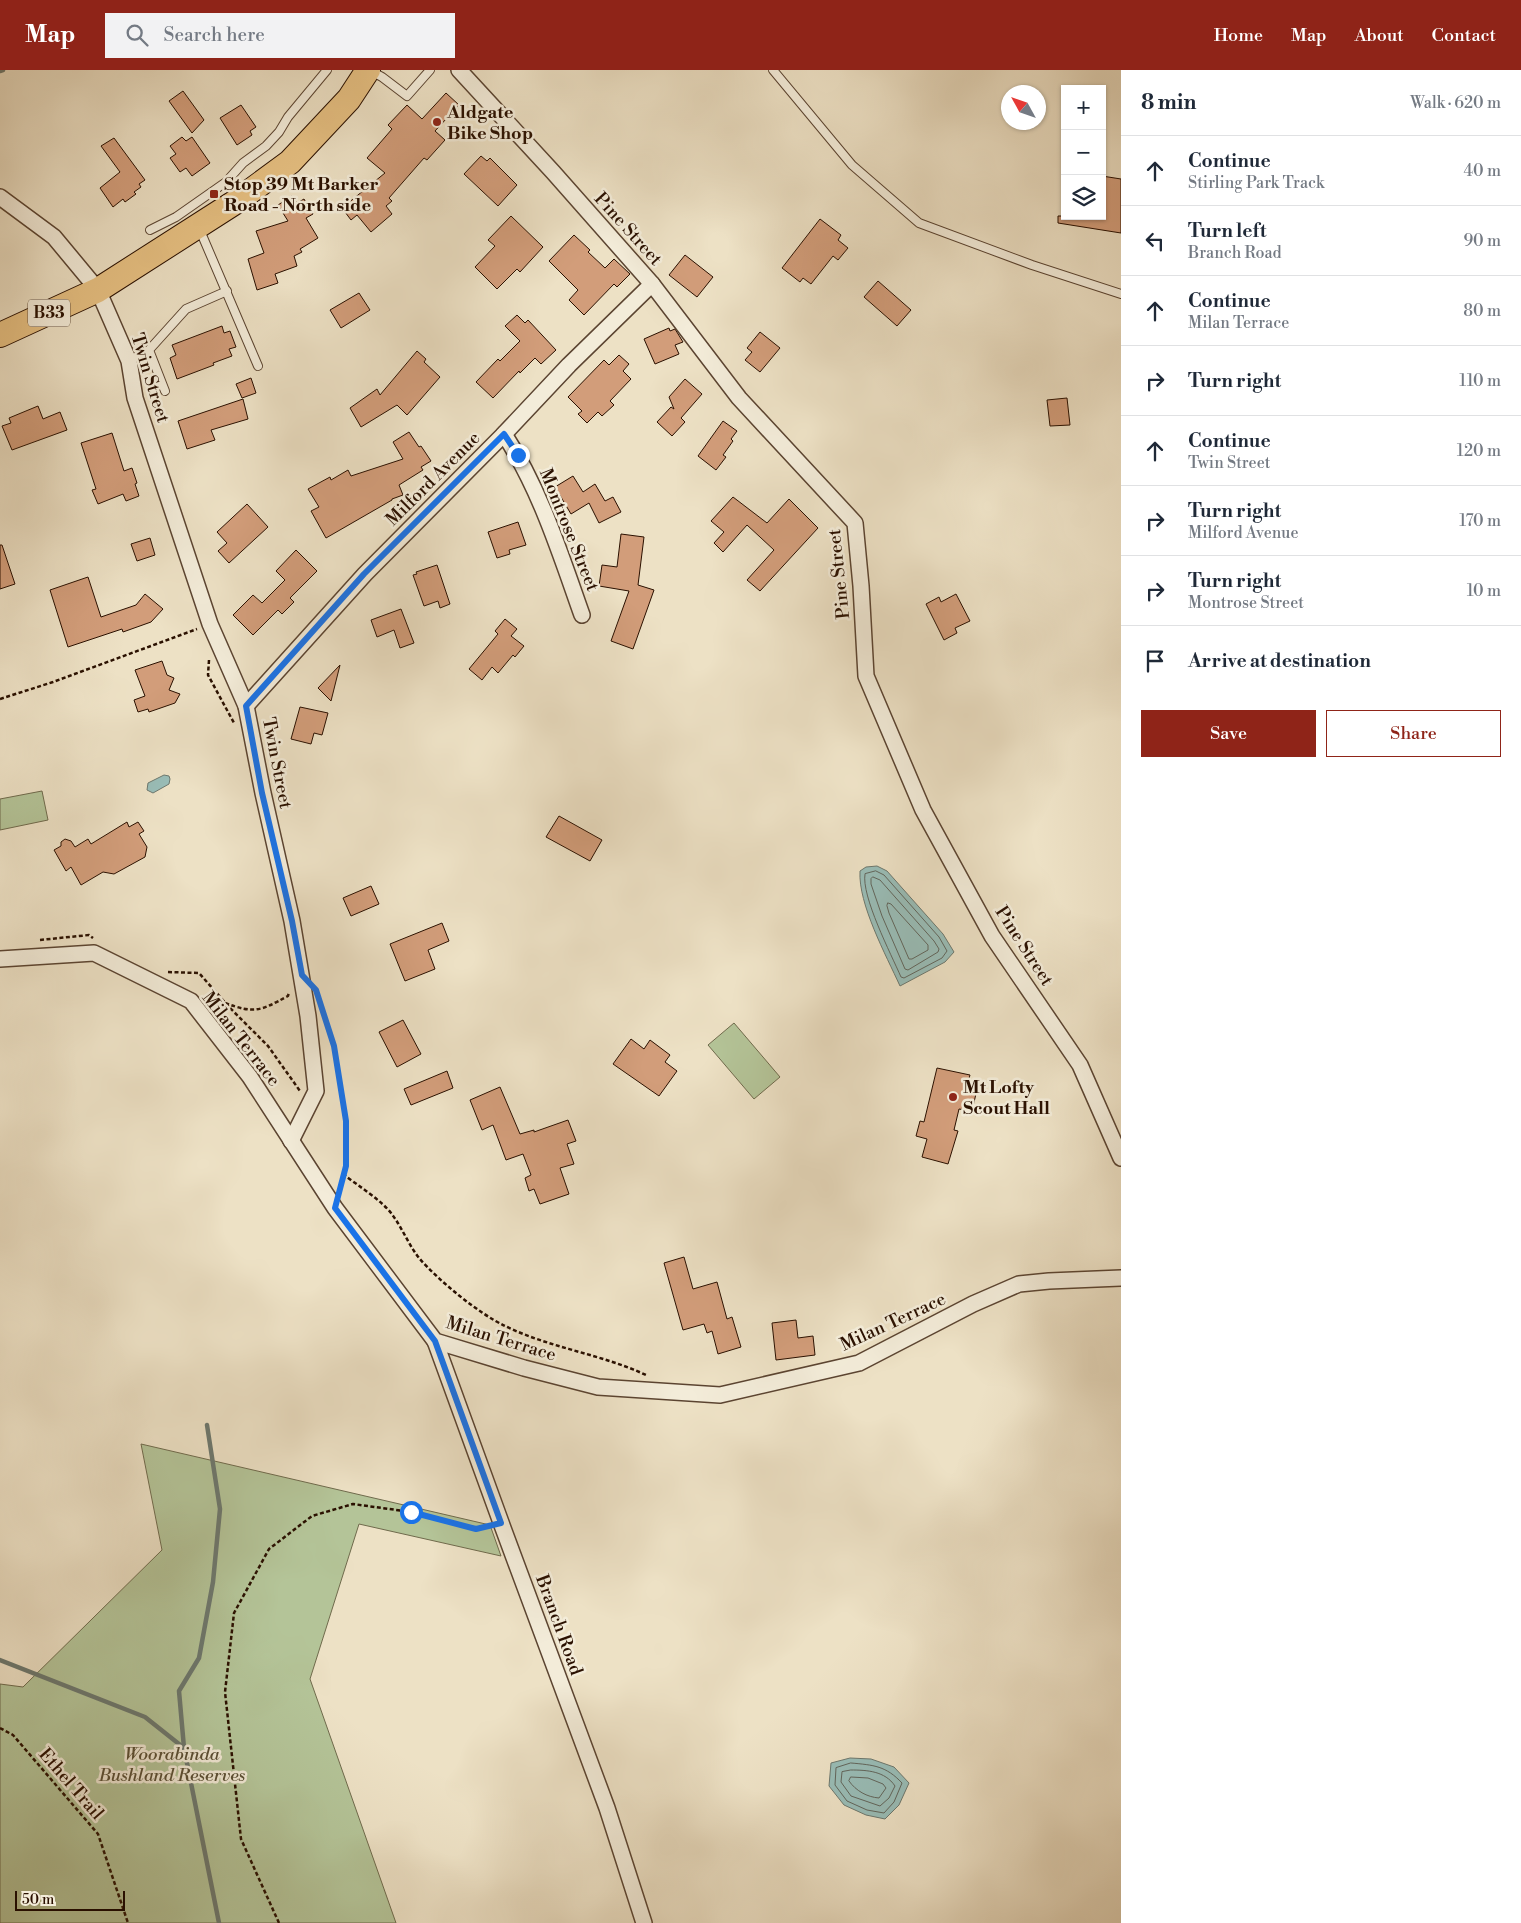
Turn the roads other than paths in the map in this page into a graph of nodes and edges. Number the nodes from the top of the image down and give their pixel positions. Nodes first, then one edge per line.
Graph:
1 (327, 70) edge
2 (368, 70) edge
3 (430, 70) edge
4 (459, 70) edge
5 (773, 70) edge
6 (0, 197) edge
7 (184, 226) junction
8 (150, 230) dead end
9 (652, 284) junction
10 (98, 290) junction
11 (227, 291) junction
12 (1121, 294) edge
13 (0, 335) edge
14 (149, 350) junction
15 (129, 361) junction
16 (258, 366) dead end
17 (165, 391) dead end
18 (504, 434) junction
19 (582, 615) dead end
20 (246, 706) junction
21 (0, 959) edge
22 (291, 1141) junction
23 (1121, 1158) edge
24 (1121, 1278) edge
25 (435, 1341) junction
26 (644, 1923) edge

1 - 7 lane
2 - 3 lane
2 - 7 main road, B33
4 - 9 street, Pine Street
5 - 12 lane
6 - 10 street, Twin Street
7 - 8 lane
7 - 10 main road, B33
7 - 11 lane
9 - 18 street, Milford Avenue
9 - 23 street, Pine Street
10 - 13 main road, B33
10 - 15 street, Twin Street
11 - 14 lane
11 - 16 lane
14 - 15 lane
14 - 17 lane
15 - 20 street, Twin Street
18 - 19 street, Montrose Street
18 - 20 street, Milford Avenue
20 - 22 street, Twin Street
21 - 22 street, Milan Terrace
22 - 25 street, Milan Terrace
24 - 25 street, Milan Terrace
25 - 26 street, Branch Road

